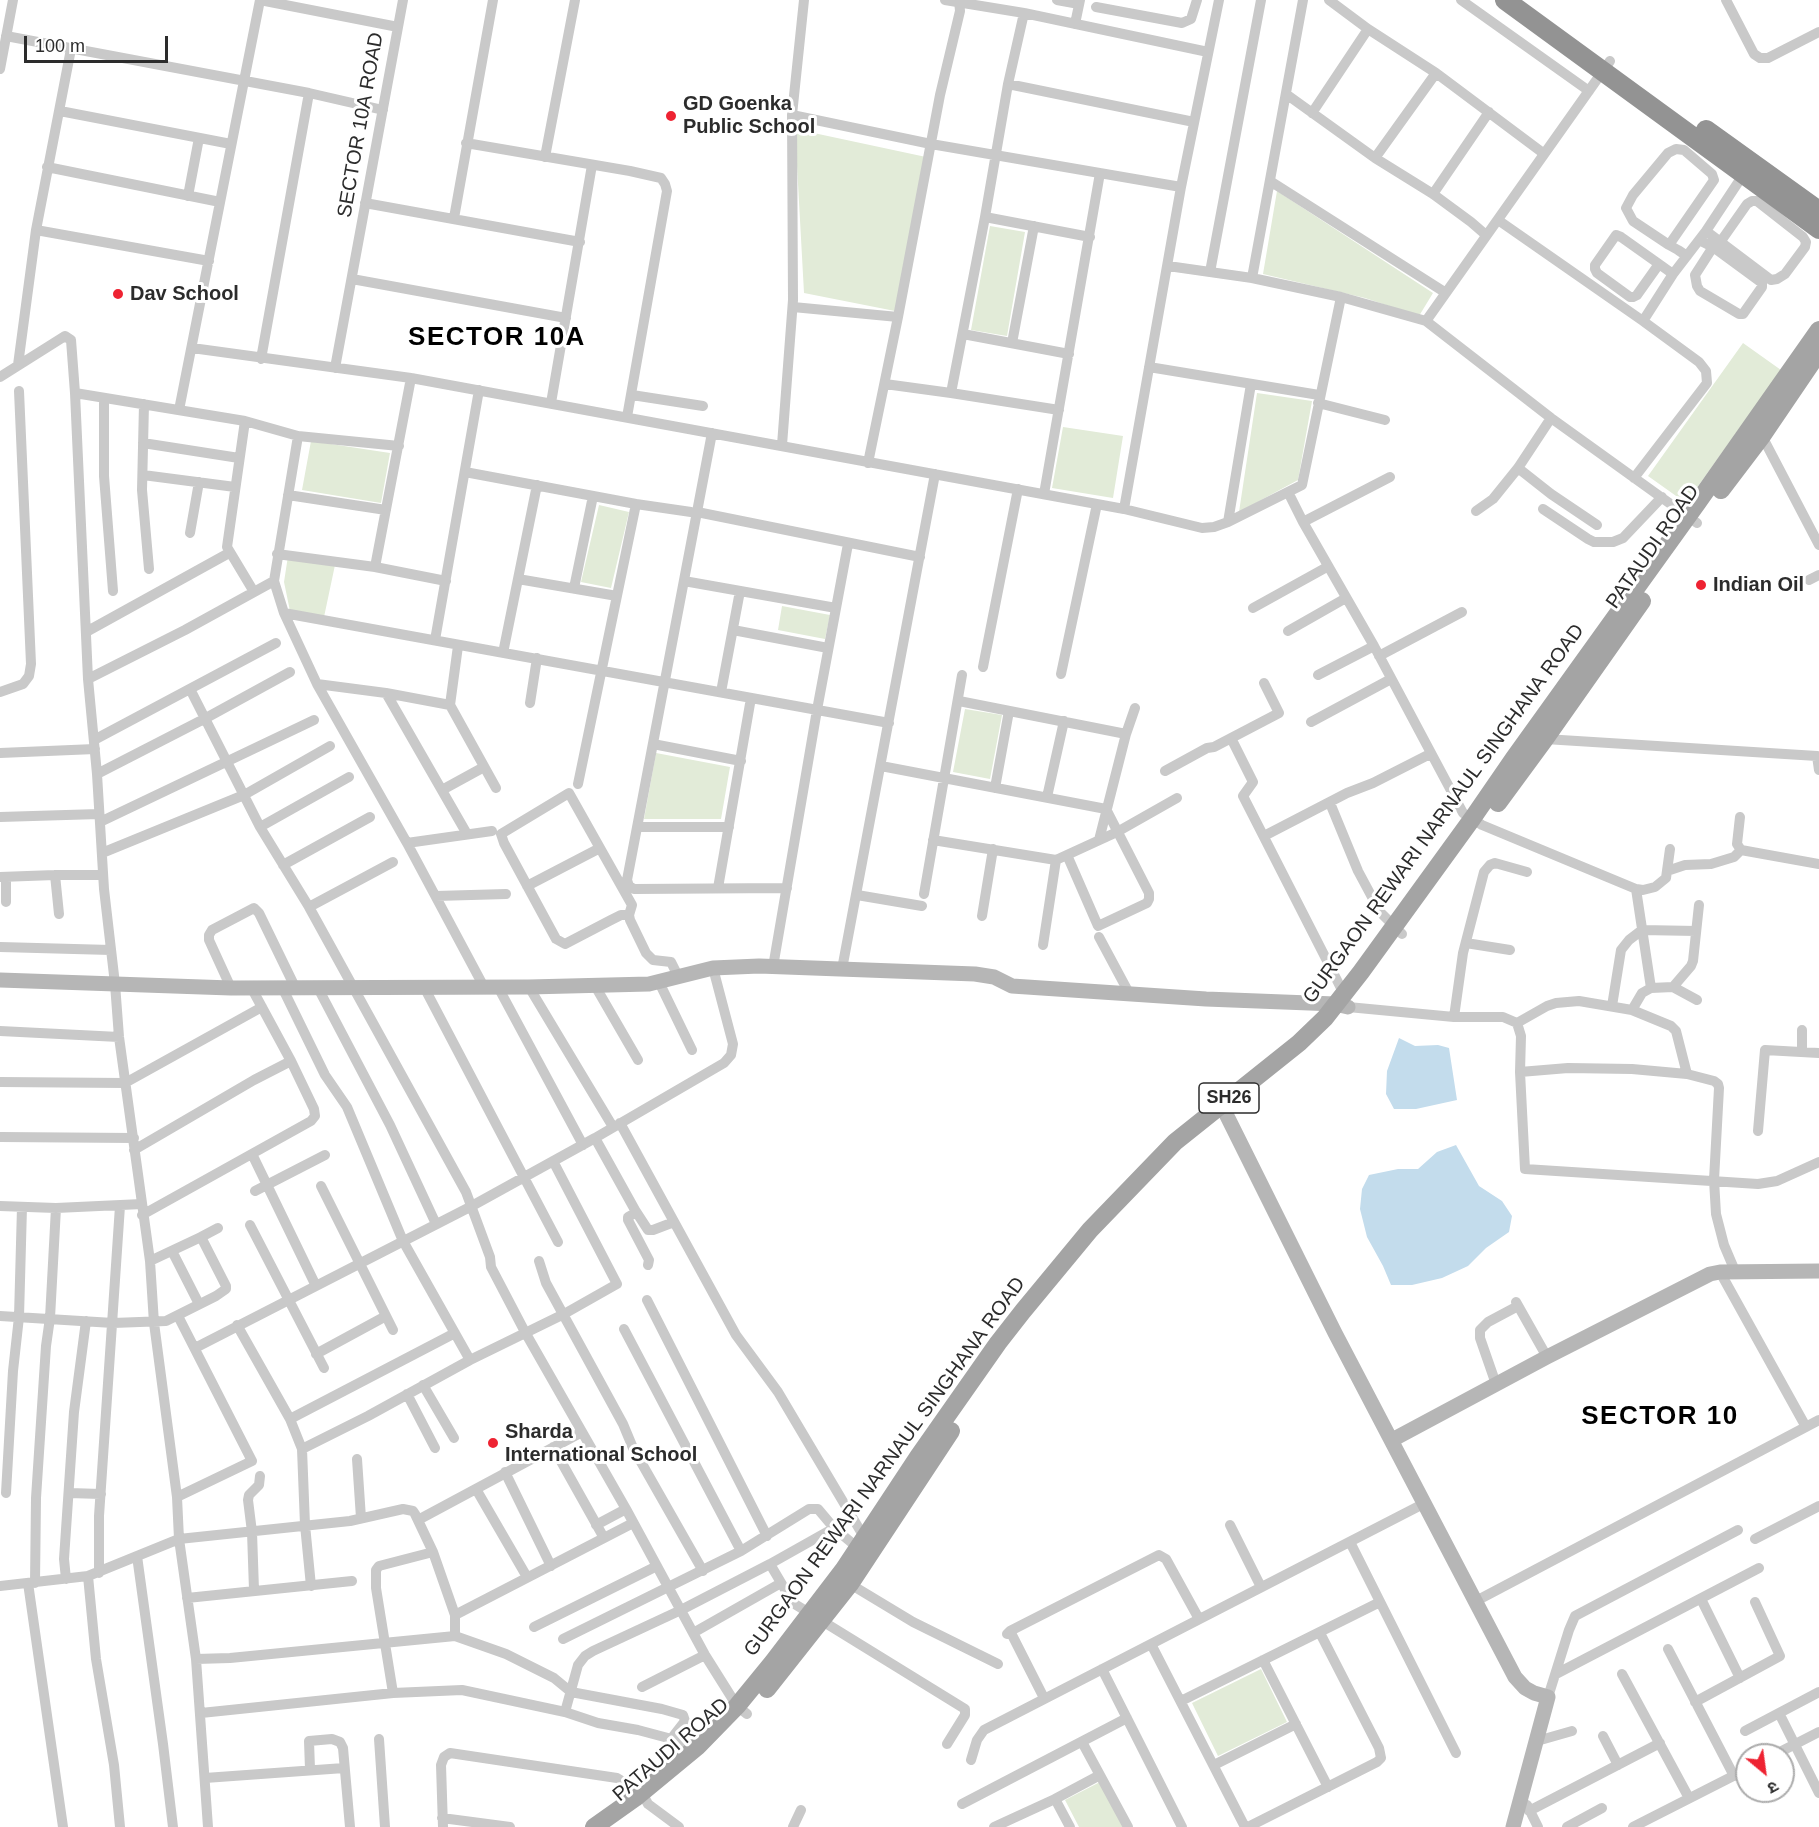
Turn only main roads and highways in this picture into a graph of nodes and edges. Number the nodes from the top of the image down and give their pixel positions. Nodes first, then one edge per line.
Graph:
1 (1505, 0) edge
2 (1522, 0) edge
3 (1607, 66) junction
4 (1819, 211) edge
5 (1819, 229) edge
6 (1819, 330) edge
7 (1819, 352) edge
8 (1692, 520) junction
9 (978, 1382) junction
10 (814, 1618) junction
11 (742, 1710) junction
12 (642, 1798) junction
13 (594, 1827) edge
14 (615, 1827) edge

1 - 3 highway
2 - 3 highway
3 - 4 highway
3 - 5 highway
6 - 8 main road, GURGAON REWARI NARNAUL SINGHANA ROAD / SH26
7 - 8 main road, PATAUDI ROAD / SH26
8 - 9 main road, GURGAON REWARI NARNAUL SINGHANA ROAD / SH26
9 - 10 main road, GURGAON REWARI NARNAUL SINGHANA ROAD / SH26
9 - 10 main road, SH26
10 - 11 main road, GURGAON REWARI NARNAUL SINGHANA ROAD / SH26
11 - 12 main road, GURGAON REWARI NARNAUL SINGHANA ROAD / SH26
11 - 12 main road, PATAUDI ROAD / SH26
12 - 13 main road, GURGAON REWARI NARNAUL SINGHANA ROAD / SH26
12 - 14 main road, PATAUDI ROAD / SH26

